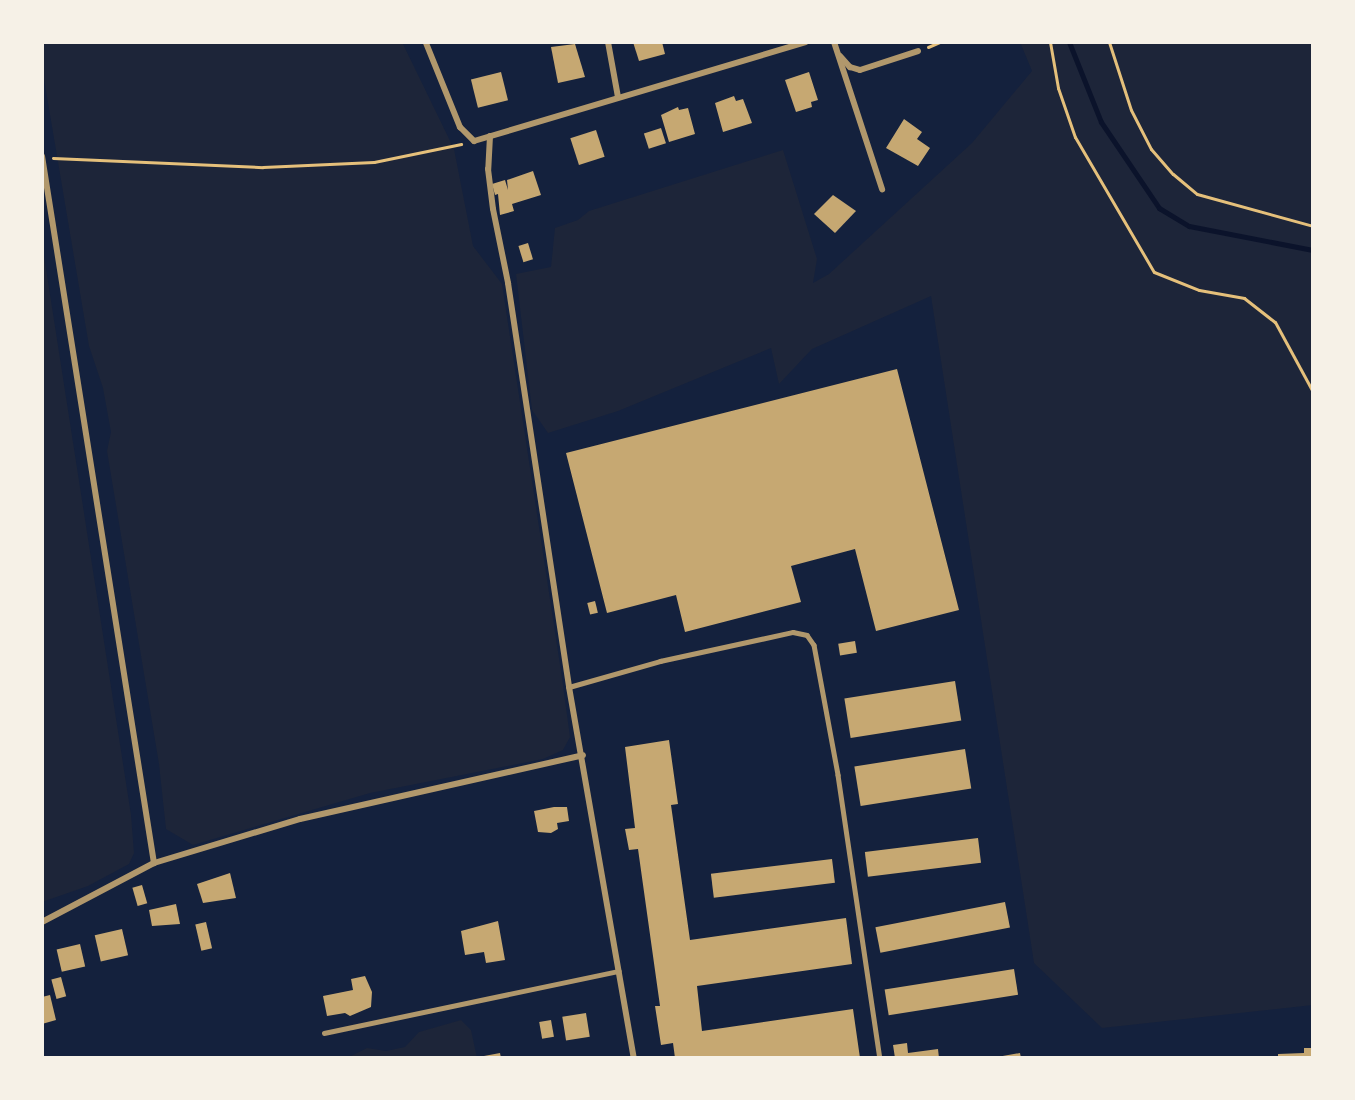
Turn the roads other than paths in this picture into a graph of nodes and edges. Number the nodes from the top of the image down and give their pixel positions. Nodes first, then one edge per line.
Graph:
1 (608, 42) edge
2 (806, 42) edge
3 (834, 42) edge
4 (426, 43) edge
5 (918, 51) dead end
6 (838, 54) junction
7 (618, 97) junction
8 (490, 136) junction
9 (42, 157) edge
10 (882, 189) dead end
11 (569, 687) junction
12 (583, 755) junction
13 (154, 863) junction
14 (42, 922) edge
15 (619, 971) junction
16 (324, 1033) dead end
17 (634, 1058) edge
18 (880, 1058) edge

1 - 7 street
2 - 7 street
3 - 6 street
4 - 8 street
5 - 6 street
6 - 10 street
7 - 8 street
8 - 11 street
9 - 13 street
11 - 12 street
11 - 18 lane
12 - 13 street
12 - 15 street
13 - 14 street
15 - 16 lane
15 - 17 street

